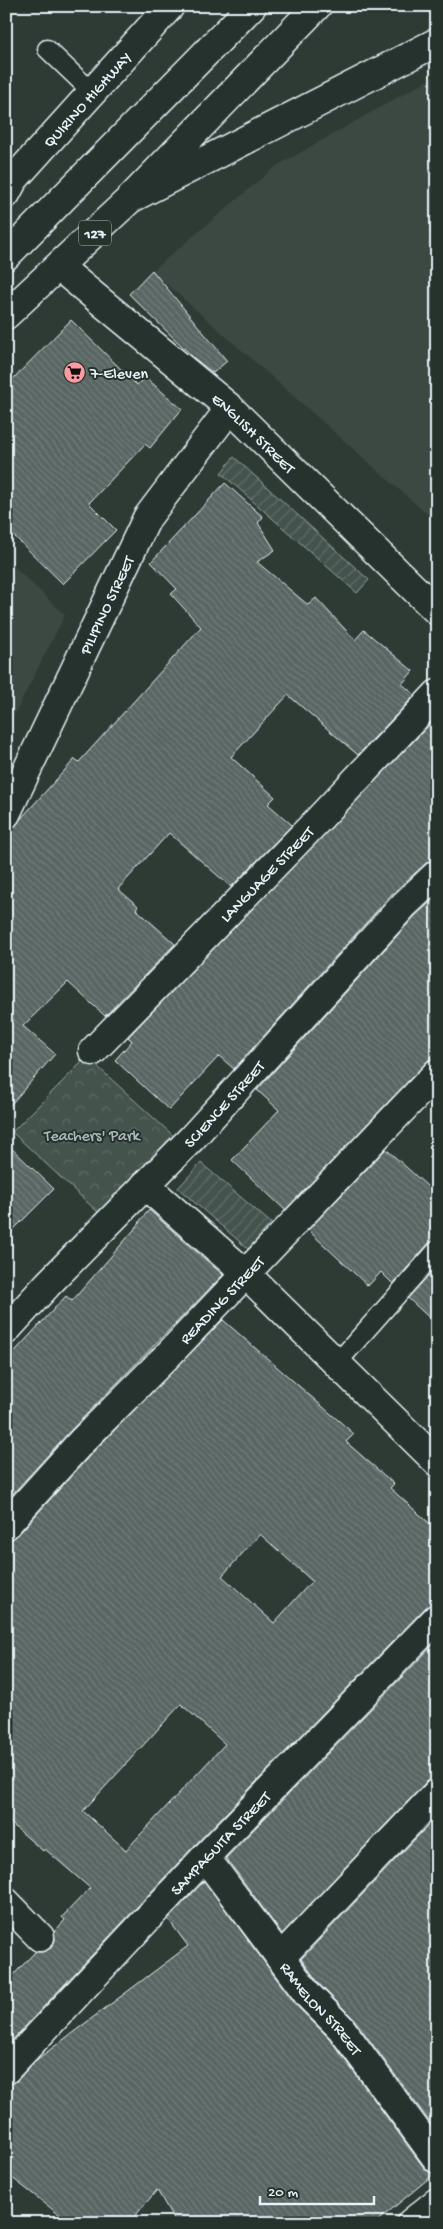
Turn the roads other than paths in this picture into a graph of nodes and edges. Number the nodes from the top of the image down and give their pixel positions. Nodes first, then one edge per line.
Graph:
1 (170, 6) edge
2 (252, 6) edge
3 (318, 6) edge
4 (437, 42) edge
5 (48, 50) dead end
6 (92, 92) junction
7 (9, 183) edge
8 (130, 199) junction
9 (6, 256) edge
10 (59, 267) junction
11 (6, 314) edge
12 (230, 408) junction
13 (437, 611) edge
14 (437, 694) edge
15 (6, 814) edge
16 (437, 874) edge
17 (93, 1051) dead end
18 (437, 1073) edge
19 (145, 1185) junction
20 (437, 1250) edge
21 (245, 1273) junction
22 (6, 1330) edge
23 (337, 1363) junction
24 (437, 1462) edge
25 (6, 1525) edge
26 (437, 1618) edge
27 (437, 1792) edge
28 (206, 1857) junction
29 (6, 1902) edge
30 (40, 1937) dead end
31 (280, 1958) junction
32 (6, 2070) edge
33 (437, 2159) edge
34 (437, 2202) edge
35 (411, 2223) edge

1 - 6 main road, QUIRINO HIGHWAY
2 - 9 main road
3 - 8 main road
4 - 8 main road
5 - 6 lane
6 - 7 main road, QUIRINO HIGHWAY
8 - 10 main road, 127
10 - 11 main road, 127
10 - 12 main road, ENGLISH STREET
12 - 13 main road, ENGLISH STREET
12 - 15 main road, PILIPINO STREET
14 - 17 main road, LANGUAGE STREET
16 - 19 main road, SCIENCE STREET
18 - 21 main road, READING STREET
19 - 21 main road
19 - 22 main road, SCIENCE STREET
20 - 23 lane
21 - 23 main road
21 - 25 main road, READING STREET
23 - 24 main road
26 - 28 main road, SAMPAGUITA STREET
27 - 31 main road
28 - 31 main road, RAMELON STREET
28 - 32 main road, SAMPAGUITA STREET
29 - 30 main road
31 - 33 main road, RAMELON STREET
34 - 35 main road

